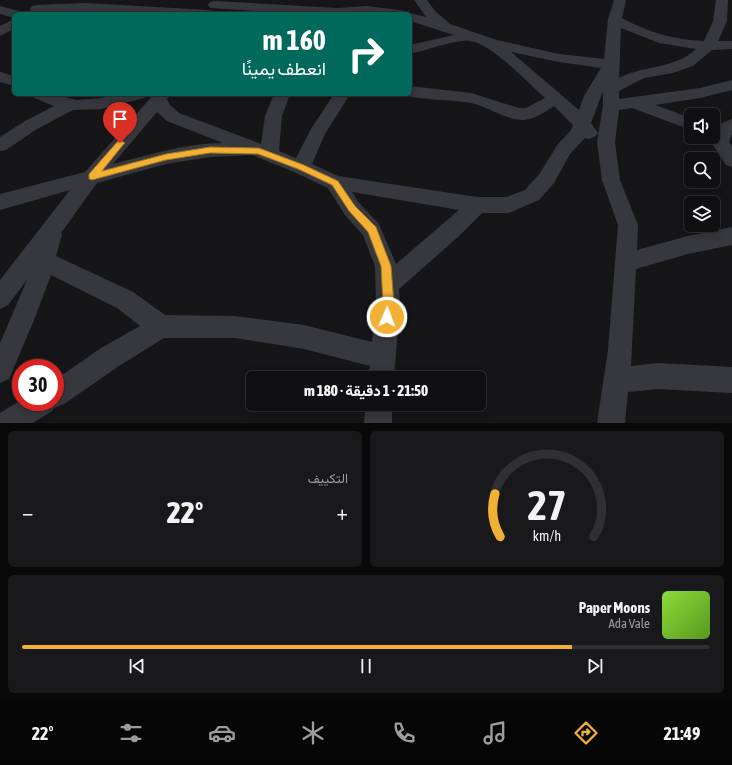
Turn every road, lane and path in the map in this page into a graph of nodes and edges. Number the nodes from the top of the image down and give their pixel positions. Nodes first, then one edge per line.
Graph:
1 (51, 0) edge
2 (420, 0) edge
3 (620, 0) edge
4 (722, 0) edge
5 (732, 5) edge
6 (212, 8) edge
7 (0, 10) edge
8 (33, 12) edge
9 (301, 12) edge
10 (353, 12) edge
11 (382, 12) edge
12 (12, 13) edge
13 (412, 18) edge
14 (615, 19) junction
15 (12, 24) edge
16 (448, 28) junction
17 (0, 32) edge
18 (471, 36) junction
19 (732, 41) edge
20 (493, 44) junction
21 (732, 44) edge
22 (708, 45) junction
23 (412, 49) edge
24 (611, 65) junction
25 (0, 77) edge
26 (12, 80) edge
27 (732, 85) edge
28 (412, 92) edge
29 (43, 96) edge
30 (132, 96) edge
31 (161, 96) edge
32 (281, 96) edge
33 (341, 96) edge
34 (611, 97) junction
35 (555, 99) junction
36 (633, 103) junction
37 (70, 105) junction
38 (684, 121) edge
39 (582, 123) junction
40 (732, 125) edge
41 (722, 143) edge
42 (0, 145) edge
43 (264, 153) junction
44 (732, 160) edge
45 (609, 162) junction
46 (301, 167) junction
47 (92, 176) junction
48 (335, 183) junction
49 (0, 202) edge
50 (477, 205) junction
51 (54, 226) junction
52 (732, 236) edge
53 (45, 261) junction
54 (626, 262) junction
55 (387, 286) junction
56 (0, 298) edge
57 (161, 327) junction
58 (382, 367) edge
59 (0, 370) edge
60 (616, 380) junction
61 (732, 380) edge
62 (64, 389) edge
63 (28, 411) edge
64 (379, 411) edge
65 (8, 423) edge
66 (378, 423) edge
67 (611, 423) edge

1 - 8 street
2 - 16 street
3 - 14 street
4 - 5 street
4 - 22 street
6 - 8 street
6 - 9 street
7 - 12 street
10 - 11 street
13 - 16 street
14 - 22 street
14 - 24 street
15 - 17 street
16 - 18 street
18 - 20 street
18 - 23 street
19 - 22 street
20 - 24 street
20 - 35 street
21 - 22 street
22 - 34 street
24 - 34 street
24 - 39 street
25 - 26 street
27 - 36 street
28 - 35 street
29 - 37 street
30 - 37 street
31 - 43 street
31 - 47 street
32 - 43 street
33 - 46 street
34 - 36 street
34 - 45 street
35 - 39 street
36 - 38 street
37 - 42 street
39 - 45 street
39 - 50 street
40 - 41 street
41 - 44 street
43 - 46 street
43 - 47 street
45 - 54 street
46 - 48 street
47 - 49 street
47 - 51 street
48 - 50 street
48 - 55 street
50 - 55 street
51 - 53 street
51 - 56 street
52 - 54 street
53 - 57 street
53 - 59 street
54 - 60 street
55 - 58 street
57 - 58 street
57 - 62 street
60 - 61 street
60 - 67 street
63 - 65 street
64 - 66 street

